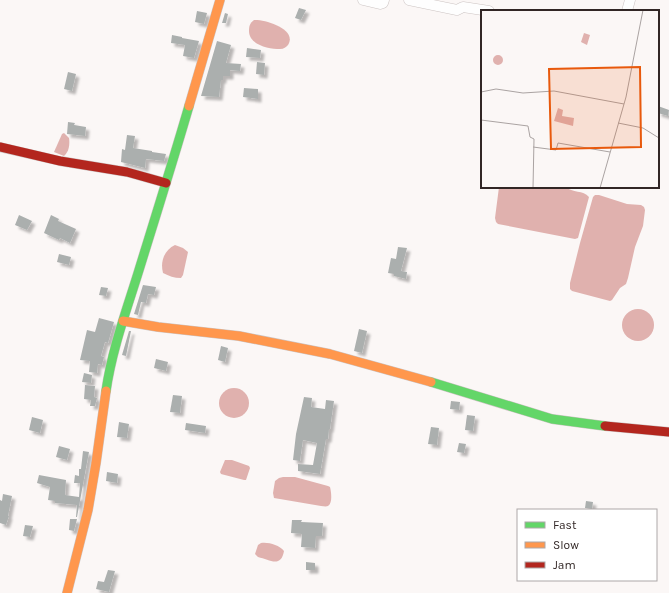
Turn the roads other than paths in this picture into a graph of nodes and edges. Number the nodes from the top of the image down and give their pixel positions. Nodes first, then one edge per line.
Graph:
1 (220, 0) edge
2 (363, 0) edge
3 (384, 0) edge
4 (409, 0) edge
5 (630, 0) edge
6 (482, 10) edge
7 (627, 10) edge
8 (0, 147) edge
9 (166, 183) junction
10 (123, 321) junction
11 (669, 432) edge
12 (67, 593) edge

1 - 9 street
2 - 3 street
4 - 6 street
5 - 7 street
8 - 9 street
9 - 10 street
10 - 11 street
10 - 12 street

